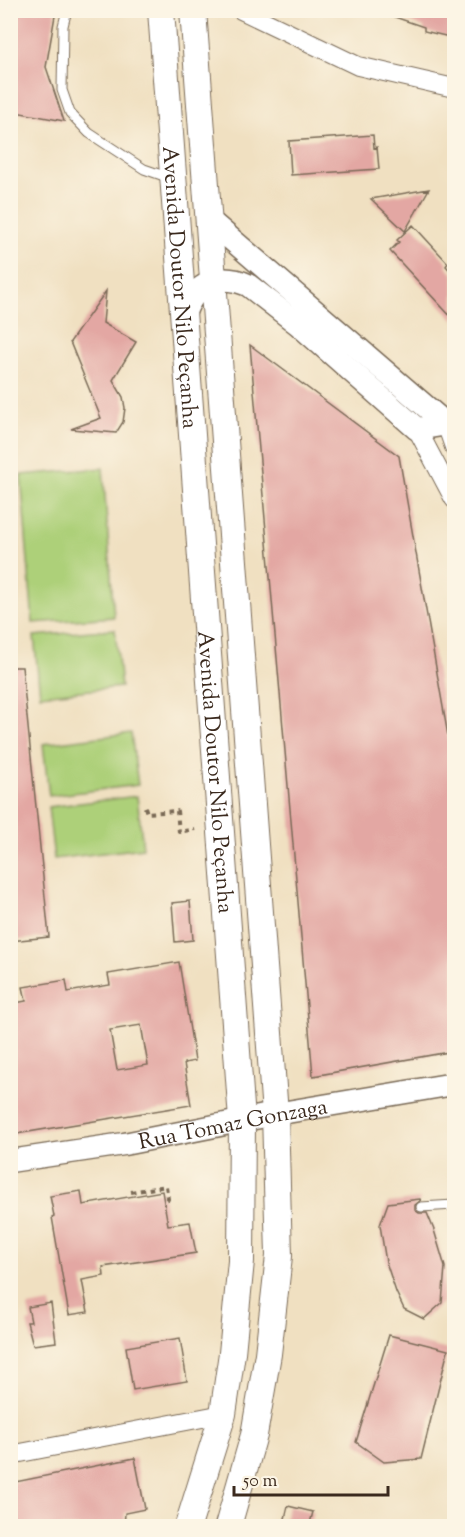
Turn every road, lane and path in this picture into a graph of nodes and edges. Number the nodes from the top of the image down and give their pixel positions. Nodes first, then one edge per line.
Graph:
1 (67, 10) edge
2 (161, 10) edge
3 (193, 10) edge
4 (240, 10) edge
5 (454, 88) edge
6 (173, 178) junction
7 (209, 220) junction
8 (213, 281) junction
9 (183, 318) junction
10 (298, 324) junction
11 (333, 326) junction
12 (450, 423) edge
13 (417, 429) junction
14 (454, 447) edge
15 (454, 499) edge
16 (145, 807) dead end
17 (195, 829) dead end
18 (454, 1084) edge
19 (275, 1114) junction
20 (242, 1120) junction
21 (10, 1161) edge
22 (131, 1192) dead end
23 (164, 1200) dead end
24 (454, 1205) edge
25 (421, 1207) dead end
26 (223, 1414) junction
27 (10, 1455) edge
28 (188, 1527) edge
29 (228, 1527) edge

1 - 6 lane
2 - 6 main road, Avenida Doutor Nilo Peçanha
3 - 7 main road, Avenida Doutor Nilo Peçanha
4 - 5 street
6 - 9 main road, Avenida Doutor Nilo Peçanha
7 - 8 main road, Avenida Doutor Nilo Peçanha
7 - 11 street
8 - 9 street
8 - 10 street
8 - 19 main road, Avenida Doutor Nilo Peçanha
9 - 20 main road, Avenida Doutor Nilo Peçanha
10 - 11 street
10 - 13 street
11 - 12 street
12 - 13 street
12 - 14 street
13 - 15 street
16 - 17 path
18 - 19 street, Rua Tomaz Gonzaga
19 - 20 street, Rua Tomaz Gonzaga
19 - 29 main road, Avenida Doutor Nilo Peçanha
20 - 21 street, Rua Tomaz Gonzaga
20 - 26 main road, Avenida Doutor Nilo Peçanha
22 - 23 path
24 - 25 lane
26 - 27 street
26 - 28 main road, Avenida Doutor Nilo Peçanha

